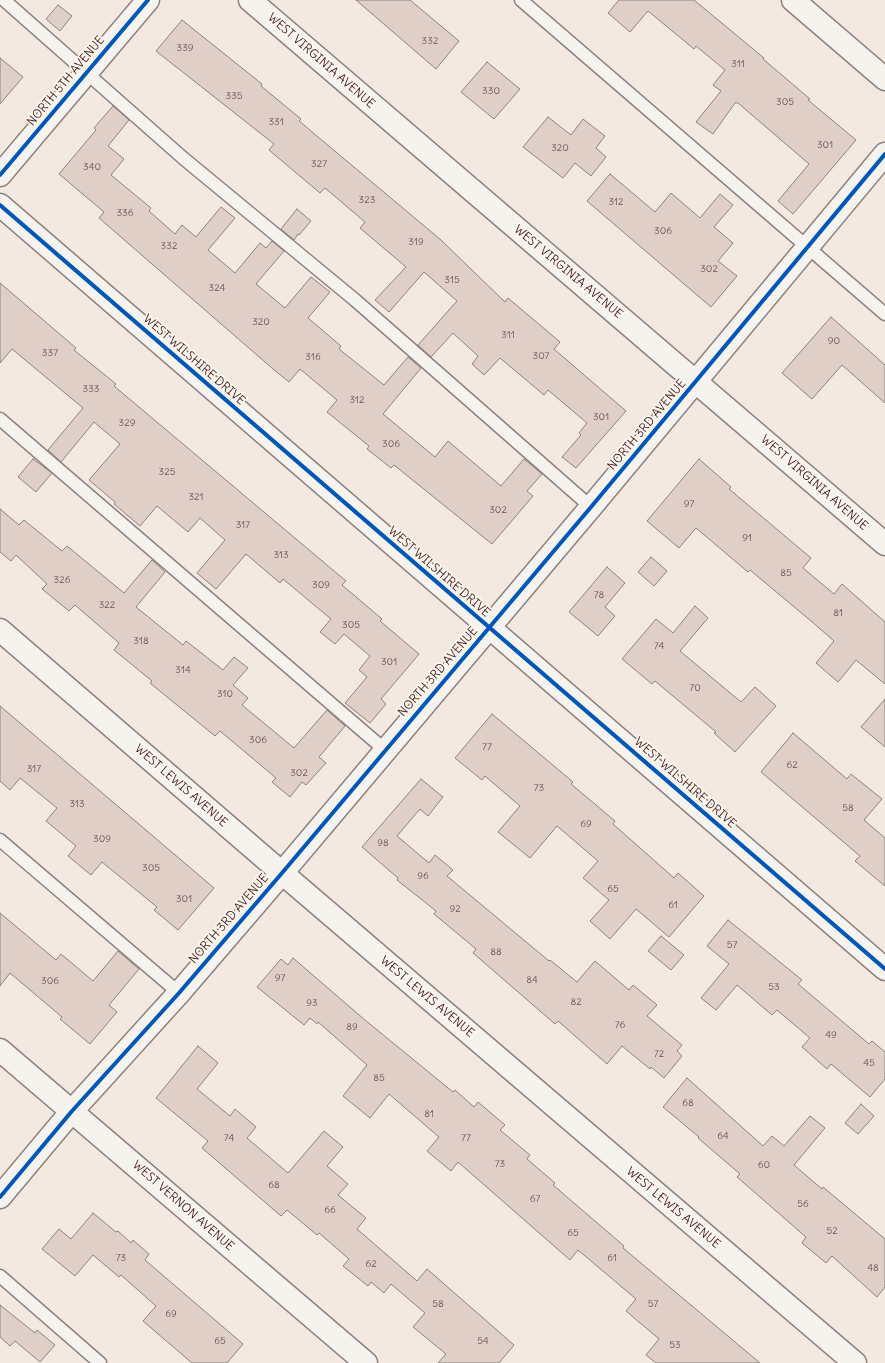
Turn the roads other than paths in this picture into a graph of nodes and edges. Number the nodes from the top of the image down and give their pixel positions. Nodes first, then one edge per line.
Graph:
1 (4, 0) edge
2 (148, 0) edge
3 (250, 0) edge
4 (521, 0) edge
5 (793, 0) edge
6 (87, 72) junction
7 (885, 79) edge
8 (885, 154) edge
9 (0, 175) edge
10 (0, 205) edge
11 (808, 246) junction
12 (885, 314) edge
13 (696, 381) junction
14 (0, 420) edge
15 (591, 508) junction
16 (885, 544) edge
17 (489, 628) junction
18 (0, 630) edge
19 (385, 750) junction
20 (0, 840) edge
21 (282, 873) junction
22 (885, 968) edge
23 (179, 993) junction
24 (0, 1050) edge
25 (72, 1111) junction
26 (0, 1197) edge
27 (0, 1276) edge
28 (100, 1363) edge
29 (366, 1363) edge
30 (855, 1363) edge

1 - 6 lane
2 - 6 street, NORTH 5TH AVENUE
3 - 13 street, WEST VIRGINIA AVENUE
4 - 11 lane
5 - 7 street
6 - 9 street, NORTH 5TH AVENUE
6 - 15 lane
8 - 11 street, NORTH 3RD AVENUE
10 - 17 street, WEST WILSHIRE DRIVE
11 - 12 lane
11 - 13 street, NORTH 3RD AVENUE
13 - 15 street, NORTH 3RD AVENUE
13 - 16 street, WEST VIRGINIA AVENUE
14 - 19 lane
15 - 17 street, NORTH 3RD AVENUE
17 - 19 street, NORTH 3RD AVENUE
17 - 22 street, WEST WILSHIRE DRIVE
18 - 21 street, WEST LEWIS AVENUE
19 - 21 street, NORTH 3RD AVENUE
20 - 23 lane
21 - 23 street, NORTH 3RD AVENUE
21 - 30 street, WEST LEWIS AVENUE
23 - 25 street, NORTH 3RD AVENUE
24 - 25 street, WEST VERNON AVENUE
25 - 26 street, NORTH 3RD AVENUE
25 - 29 street, WEST VERNON AVENUE
27 - 28 lane

